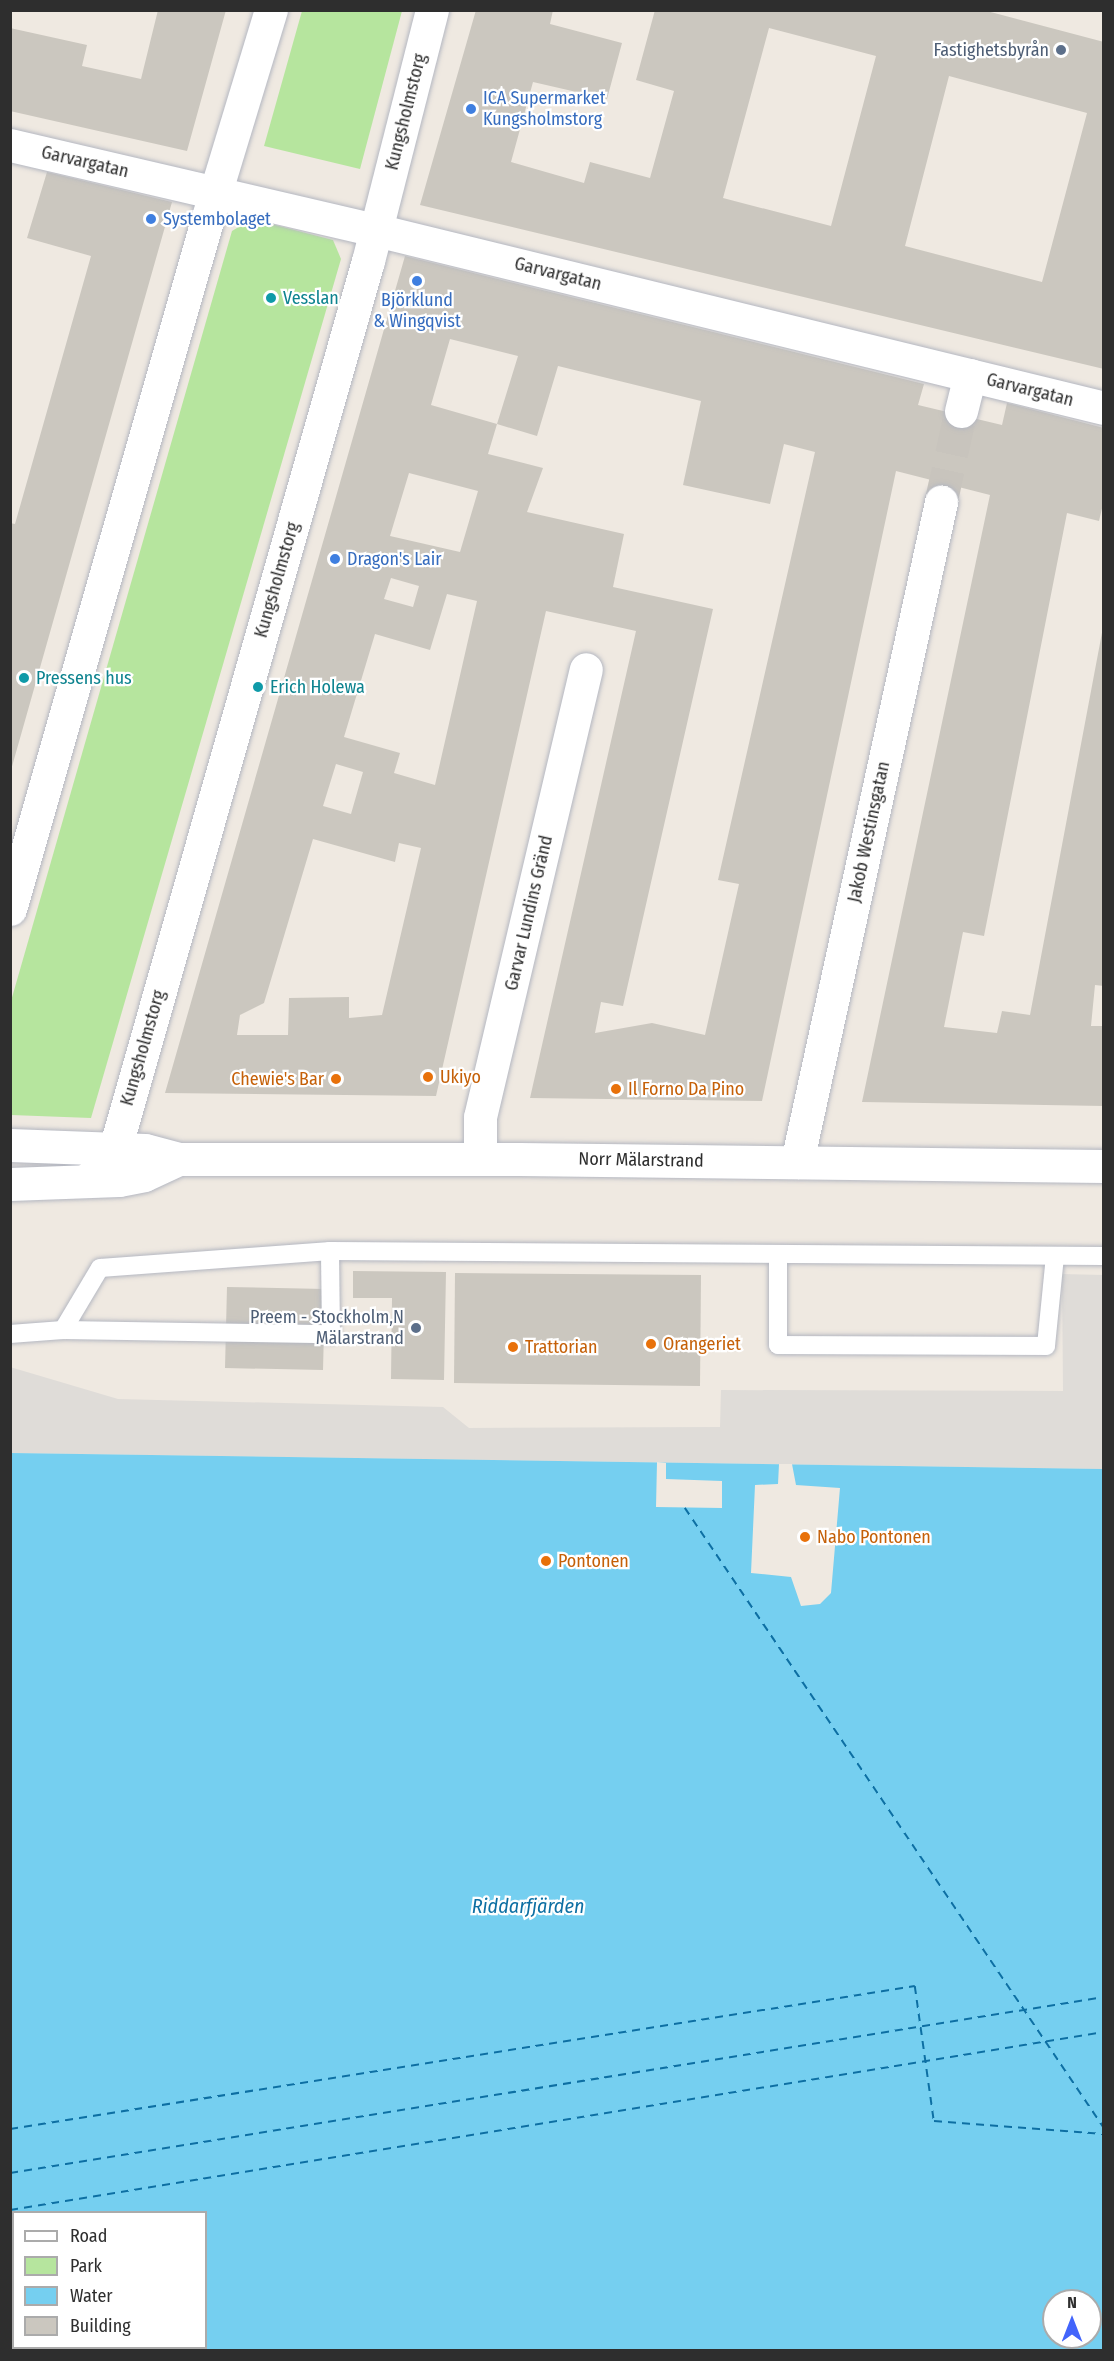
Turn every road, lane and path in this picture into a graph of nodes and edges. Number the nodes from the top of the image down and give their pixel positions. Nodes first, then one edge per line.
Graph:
1 (271, 10) edge
2 (432, 10) edge
3 (10, 145) edge
4 (215, 192) junction
5 (376, 230) junction
6 (970, 375) junction
7 (1104, 408) edge
8 (961, 411) tunnel mouth
9 (941, 502) tunnel mouth
10 (586, 669) dead end
11 (10, 909) edge
12 (10, 1145) edge
13 (115, 1149) junction
14 (480, 1159) junction
15 (179, 1160) junction
16 (797, 1162) junction
17 (1104, 1166) edge
18 (86, 1181) junction
19 (10, 1184) edge
20 (330, 1251) junction
21 (778, 1254) junction
22 (1055, 1256) junction
23 (1104, 1256) edge
24 (63, 1330) junction
25 (10, 1334) edge

1 - 4 street
2 - 5 street, Kungsholmstorg
3 - 4 street, Garvargatan
4 - 5 street, Garvargatan
4 - 11 street
5 - 6 street, Garvargatan
5 - 13 street, Kungsholmstorg
6 - 7 street, Garvargatan
6 - 8 street
9 - 16 street, Jakob Westinsgatan
10 - 14 street, Garvar Lundins Gränd
12 - 13 street, Norr Mälarstrand
13 - 15 street, Norr Mälarstrand
13 - 18 street
14 - 15 street, Norr Mälarstrand
14 - 16 street, Norr Mälarstrand
15 - 18 street, Norr Mälarstrand
16 - 17 street, Norr Mälarstrand
18 - 19 street, Norr Mälarstrand
20 - 21 lane
20 - 24 lane
20 - 24 lane
21 - 22 lane
21 - 22 lane
22 - 23 lane
24 - 25 lane

